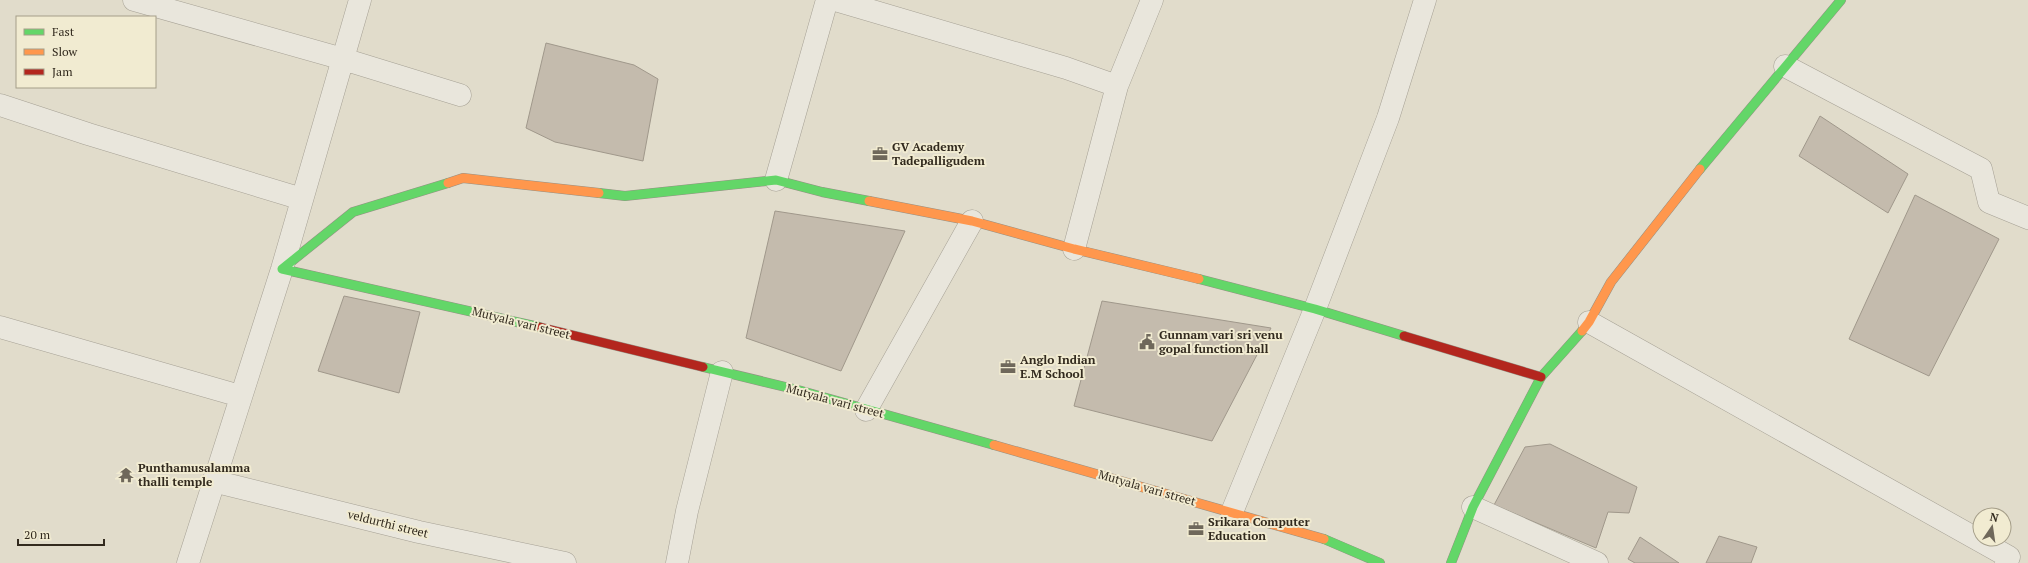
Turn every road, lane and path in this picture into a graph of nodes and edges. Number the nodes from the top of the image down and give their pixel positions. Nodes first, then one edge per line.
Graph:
1 (134, 0) edge
2 (360, 0) edge
3 (827, 0) edge
4 (836, 0) edge
5 (1152, 0) edge
6 (1425, 0) edge
7 (1840, 0) edge
8 (343, 59) junction
9 (1785, 66) junction
10 (1117, 86) junction
11 (460, 95) dead end
12 (0, 105) edge
13 (776, 180) junction
14 (302, 199) junction
15 (2028, 218) edge
16 (972, 221) junction
17 (1074, 249) junction
18 (282, 269) junction
19 (1315, 309) junction
20 (1589, 322) junction
21 (0, 327) edge
22 (722, 372) junction
23 (1541, 377) junction
24 (240, 396) junction
25 (866, 410) junction
26 (213, 481) junction
27 (1473, 507) junction
28 (1232, 512) junction
29 (188, 563) edge
30 (565, 563) edge
31 (677, 563) edge
32 (1380, 563) edge
33 (1451, 563) edge
34 (1597, 563) edge
35 (2006, 563) edge

1 - 8 street
2 - 8 street
3 - 13 street
4 - 10 street
5 - 10 street
6 - 19 street
7 - 9 street
8 - 11 street
8 - 14 street
9 - 15 street
9 - 20 street
10 - 17 street
12 - 14 street
13 - 16 street
13 - 18 street
14 - 18 street
16 - 17 street
16 - 25 street
17 - 19 street
18 - 22 street, Mutyala vari street
18 - 24 street
19 - 23 street
19 - 28 street
20 - 23 street
20 - 35 street
21 - 24 street
22 - 25 street, Mutyala vari street
22 - 31 street
23 - 27 street
24 - 26 street
25 - 28 street, Mutyala vari street
26 - 29 street
26 - 30 street, veldurthi street
27 - 33 street
27 - 34 street
28 - 32 street, Mutyala vari street

